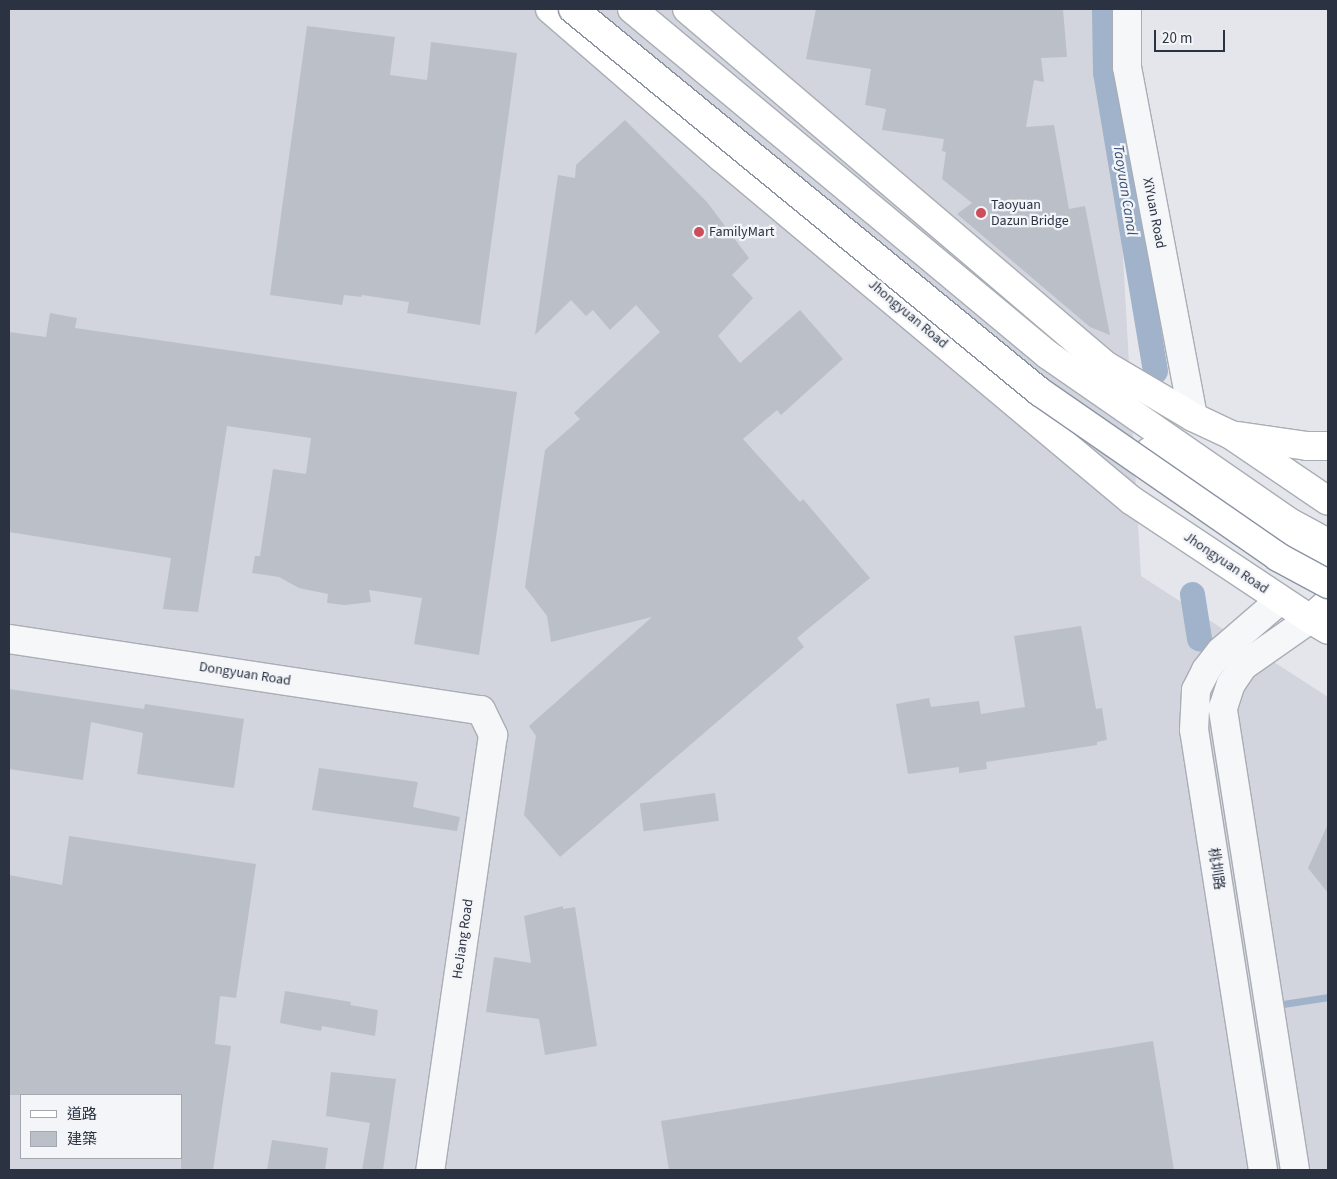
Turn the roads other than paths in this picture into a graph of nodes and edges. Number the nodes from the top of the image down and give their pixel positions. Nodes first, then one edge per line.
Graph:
1 (550, 9) edge
2 (573, 9) edge
3 (632, 9) edge
4 (687, 9) edge
5 (1127, 9) edge
6 (923, 326) junction
7 (1193, 417) junction
8 (1231, 435) junction
9 (1328, 446) edge
10 (1328, 500) edge
11 (1327, 563) edge
12 (1280, 600) junction
13 (1322, 617) edge
14 (9, 638) edge
15 (481, 710) joint
16 (430, 1170) edge
17 (1263, 1170) edge
18 (1295, 1170) edge

1 - 6 main road, Jhongyuan Road
2 - 11 main road, bridge
3 - 11 main road
4 - 7 main road
5 - 7 street, XiYuan Road
6 - 11 main road
6 - 12 main road, Jhongyuan Road
7 - 8 main road
8 - 9 main road
8 - 10 main road
11 - 12 main road
12 - 13 main road, Jhongyuan Road
12 - 17 street, 桃圳路
13 - 18 street
14 - 15 street, Dongyuan Road
15 - 16 street, HeJiang Road

